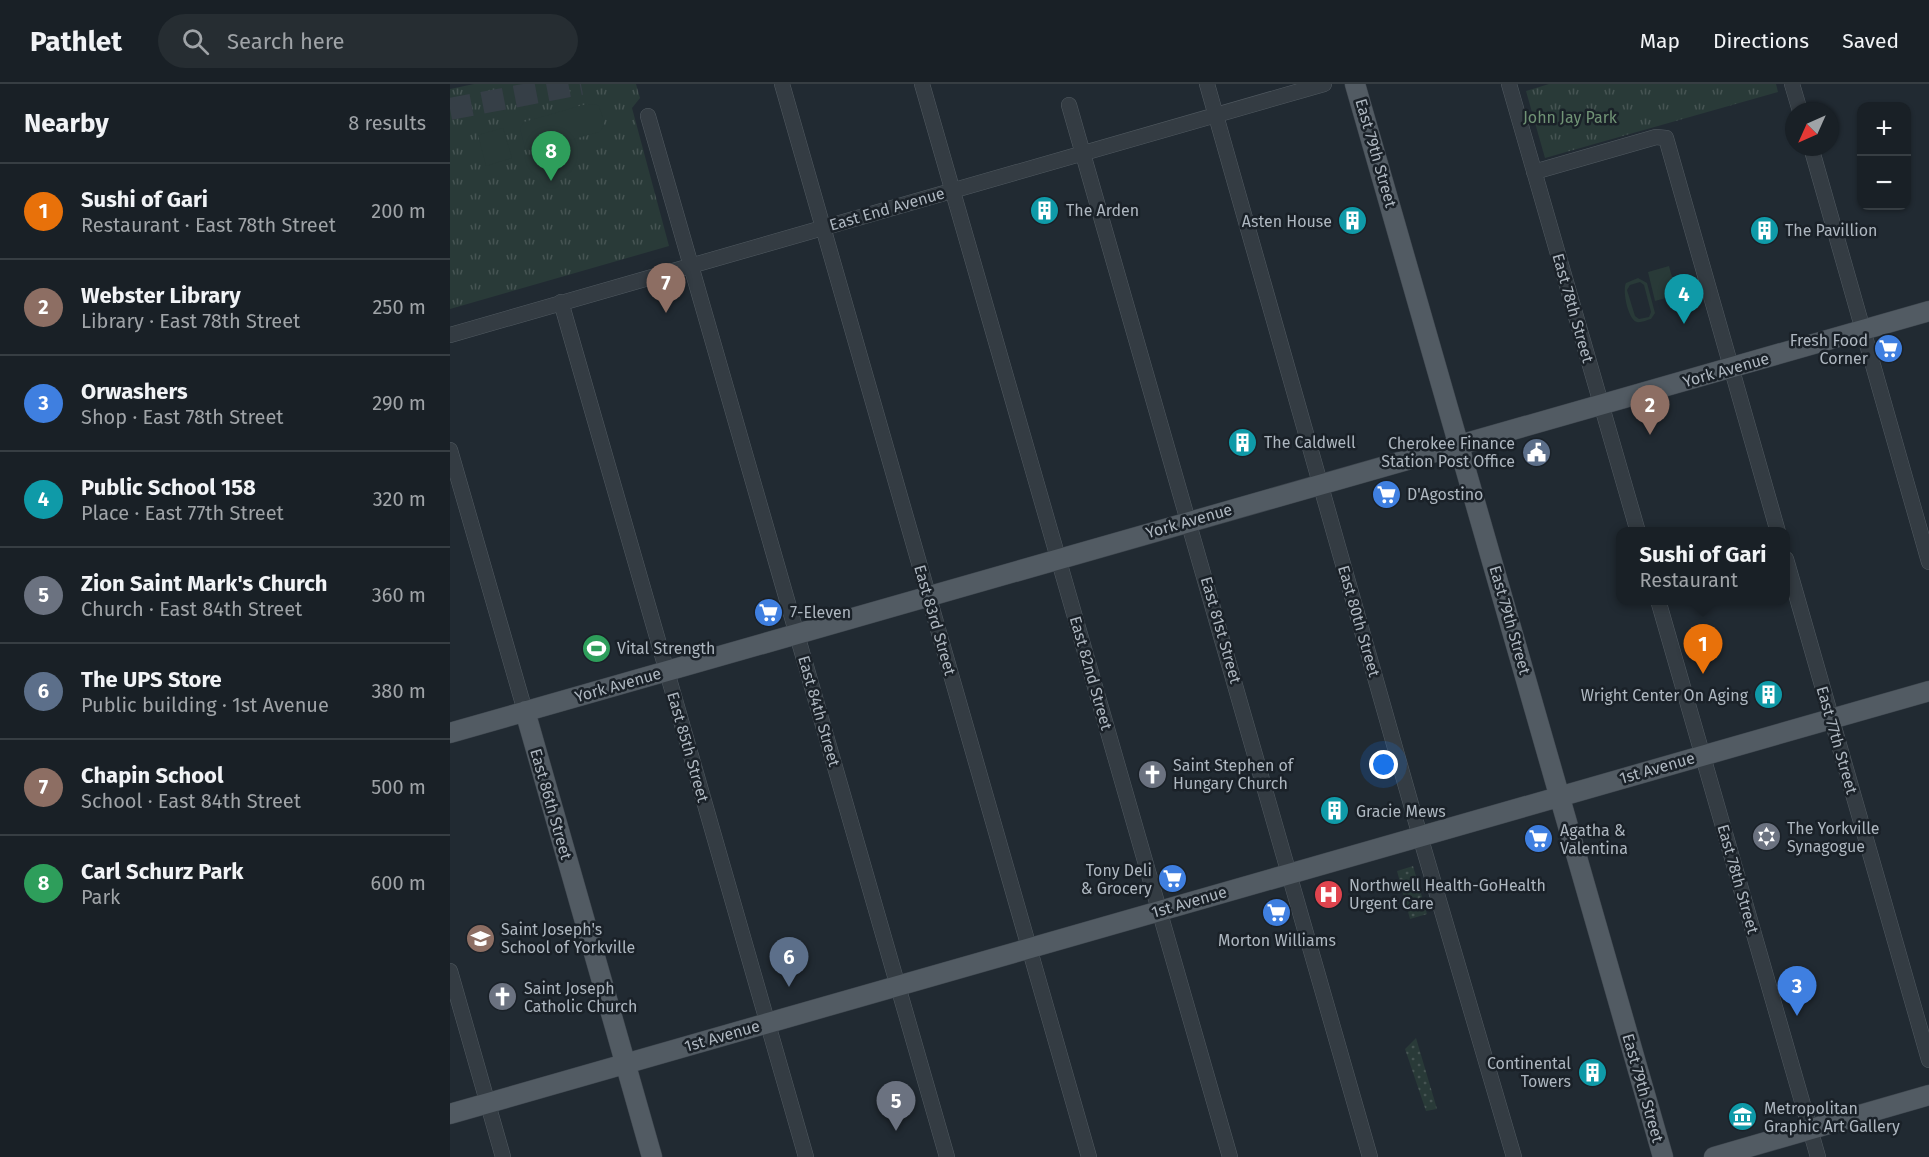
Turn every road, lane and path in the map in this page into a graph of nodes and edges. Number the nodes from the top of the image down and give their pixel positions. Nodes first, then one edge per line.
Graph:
1 (782, 84) edge
2 (921, 84) edge
3 (1207, 84) edge
4 (1324, 84) edge
5 (1355, 84) edge
6 (1509, 84) edge
7 (1792, 84) edge
8 (1797, 102) edge
9 (1069, 105) dead end
10 (1216, 114) junction
11 (648, 116) dead end
12 (1083, 152) junction
13 (1813, 156) edge
14 (1533, 172) junction
15 (953, 190) junction
16 (822, 228) junction
17 (691, 265) junction
18 (561, 302) junction
19 (1929, 311) edge
20 (1862, 330) junction
21 (450, 335) edge
22 (1731, 368) junction
23 (1601, 405) junction
24 (1460, 445) junction
25 (450, 450) edge
26 (1320, 484) junction
27 (1189, 521) junction
28 (1637, 527) edge
29 (1777, 527) edge
30 (1058, 559) junction
31 (1929, 562) edge
32 (1790, 576) edge
33 (928, 596) junction
34 (1659, 605) edge
35 (797, 633) junction
36 (667, 671) junction
37 (1929, 691) edge
38 (525, 711) junction
39 (1831, 718) junction
40 (450, 733) edge
41 (1703, 755) junction
42 (1561, 796) junction
43 (1420, 836) junction
44 (1290, 874) junction
45 (1160, 911) junction
46 (1029, 948) junction
47 (450, 971) edge
48 (898, 985) junction
49 (768, 1023) junction
50 (1929, 1060) edge
51 (625, 1065) junction
52 (1929, 1095) edge
53 (488, 1103) junction
54 (450, 1114) edge
55 (1810, 1130) junction
56 (503, 1157) edge
57 (652, 1157) edge
58 (806, 1157) edge
59 (947, 1157) edge
60 (1089, 1157) edge
61 (1230, 1157) edge
62 (1370, 1157) edge
63 (1514, 1157) edge
64 (1663, 1157) edge
65 (1714, 1157) edge
66 (1818, 1157) edge

1 - 16 street, East 83rd Street
2 - 15 street, East 82nd Street
3 - 10 street, East 80th Street
4 - 10 street, East End Avenue
5 - 24 main road, East 79th Street
6 - 14 street, East 78th Street
7 - 8 street
9 - 12 street, East 81st Street
10 - 12 street, East End Avenue
10 - 26 street, East 80th Street
11 - 17 street, East 84th Street
12 - 15 street, East End Avenue
12 - 27 street, East 81st Street
13 - 20 street
14 - 22 street
14 - 23 street, East 78th Street
15 - 16 street, East End Avenue
15 - 30 street, East 82nd Street
16 - 17 street, East End Avenue
16 - 33 street, East 83rd Street
17 - 18 street, East End Avenue
17 - 35 street, East 84th Street
18 - 21 street, East End Avenue
18 - 36 street, East 85th Street
19 - 20 main road, York Avenue
20 - 22 main road, York Avenue
20 - 31 street
22 - 23 main road, York Avenue
22 - 29 street
23 - 24 main road, York Avenue
23 - 28 street, East 78th Street
24 - 26 main road, York Avenue
24 - 42 main road, East 79th Street
25 - 38 street, East 86th Street
26 - 27 main road, York Avenue
26 - 43 street, East 80th Street
27 - 30 main road, York Avenue
27 - 44 street, East 81st Street
30 - 33 main road, York Avenue
30 - 45 street, East 82nd Street
32 - 39 street, East 77th Street
33 - 35 main road, York Avenue
33 - 46 street, East 83rd Street
34 - 41 street, East 78th Street
35 - 36 main road, York Avenue
35 - 48 street, East 84th Street
36 - 38 main road, York Avenue
36 - 49 street, East 85th Street
37 - 39 main road, 1st Avenue
38 - 40 main road, York Avenue
38 - 51 main road, East 86th Street
39 - 41 main road, 1st Avenue
39 - 50 street, East 77th Street
41 - 42 main road, 1st Avenue
41 - 55 street, East 78th Street
42 - 43 main road, 1st Avenue
42 - 64 main road, East 79th Street
43 - 44 main road, 1st Avenue
43 - 63 street, East 80th Street
44 - 45 main road, 1st Avenue
44 - 62 street, East 81st Street
45 - 46 main road, 1st Avenue
45 - 61 street, East 82nd Street
46 - 48 main road, 1st Avenue
46 - 60 street, East 83rd Street
47 - 53 street
48 - 49 main road, 1st Avenue
48 - 59 street, East 84th Street
49 - 51 main road, 1st Avenue
49 - 58 street, East 85th Street
51 - 53 main road, 1st Avenue
51 - 57 main road, East 86th Street
52 - 55 main road
53 - 54 main road, 1st Avenue
53 - 56 street
55 - 65 main road
55 - 66 street, East 78th Street

